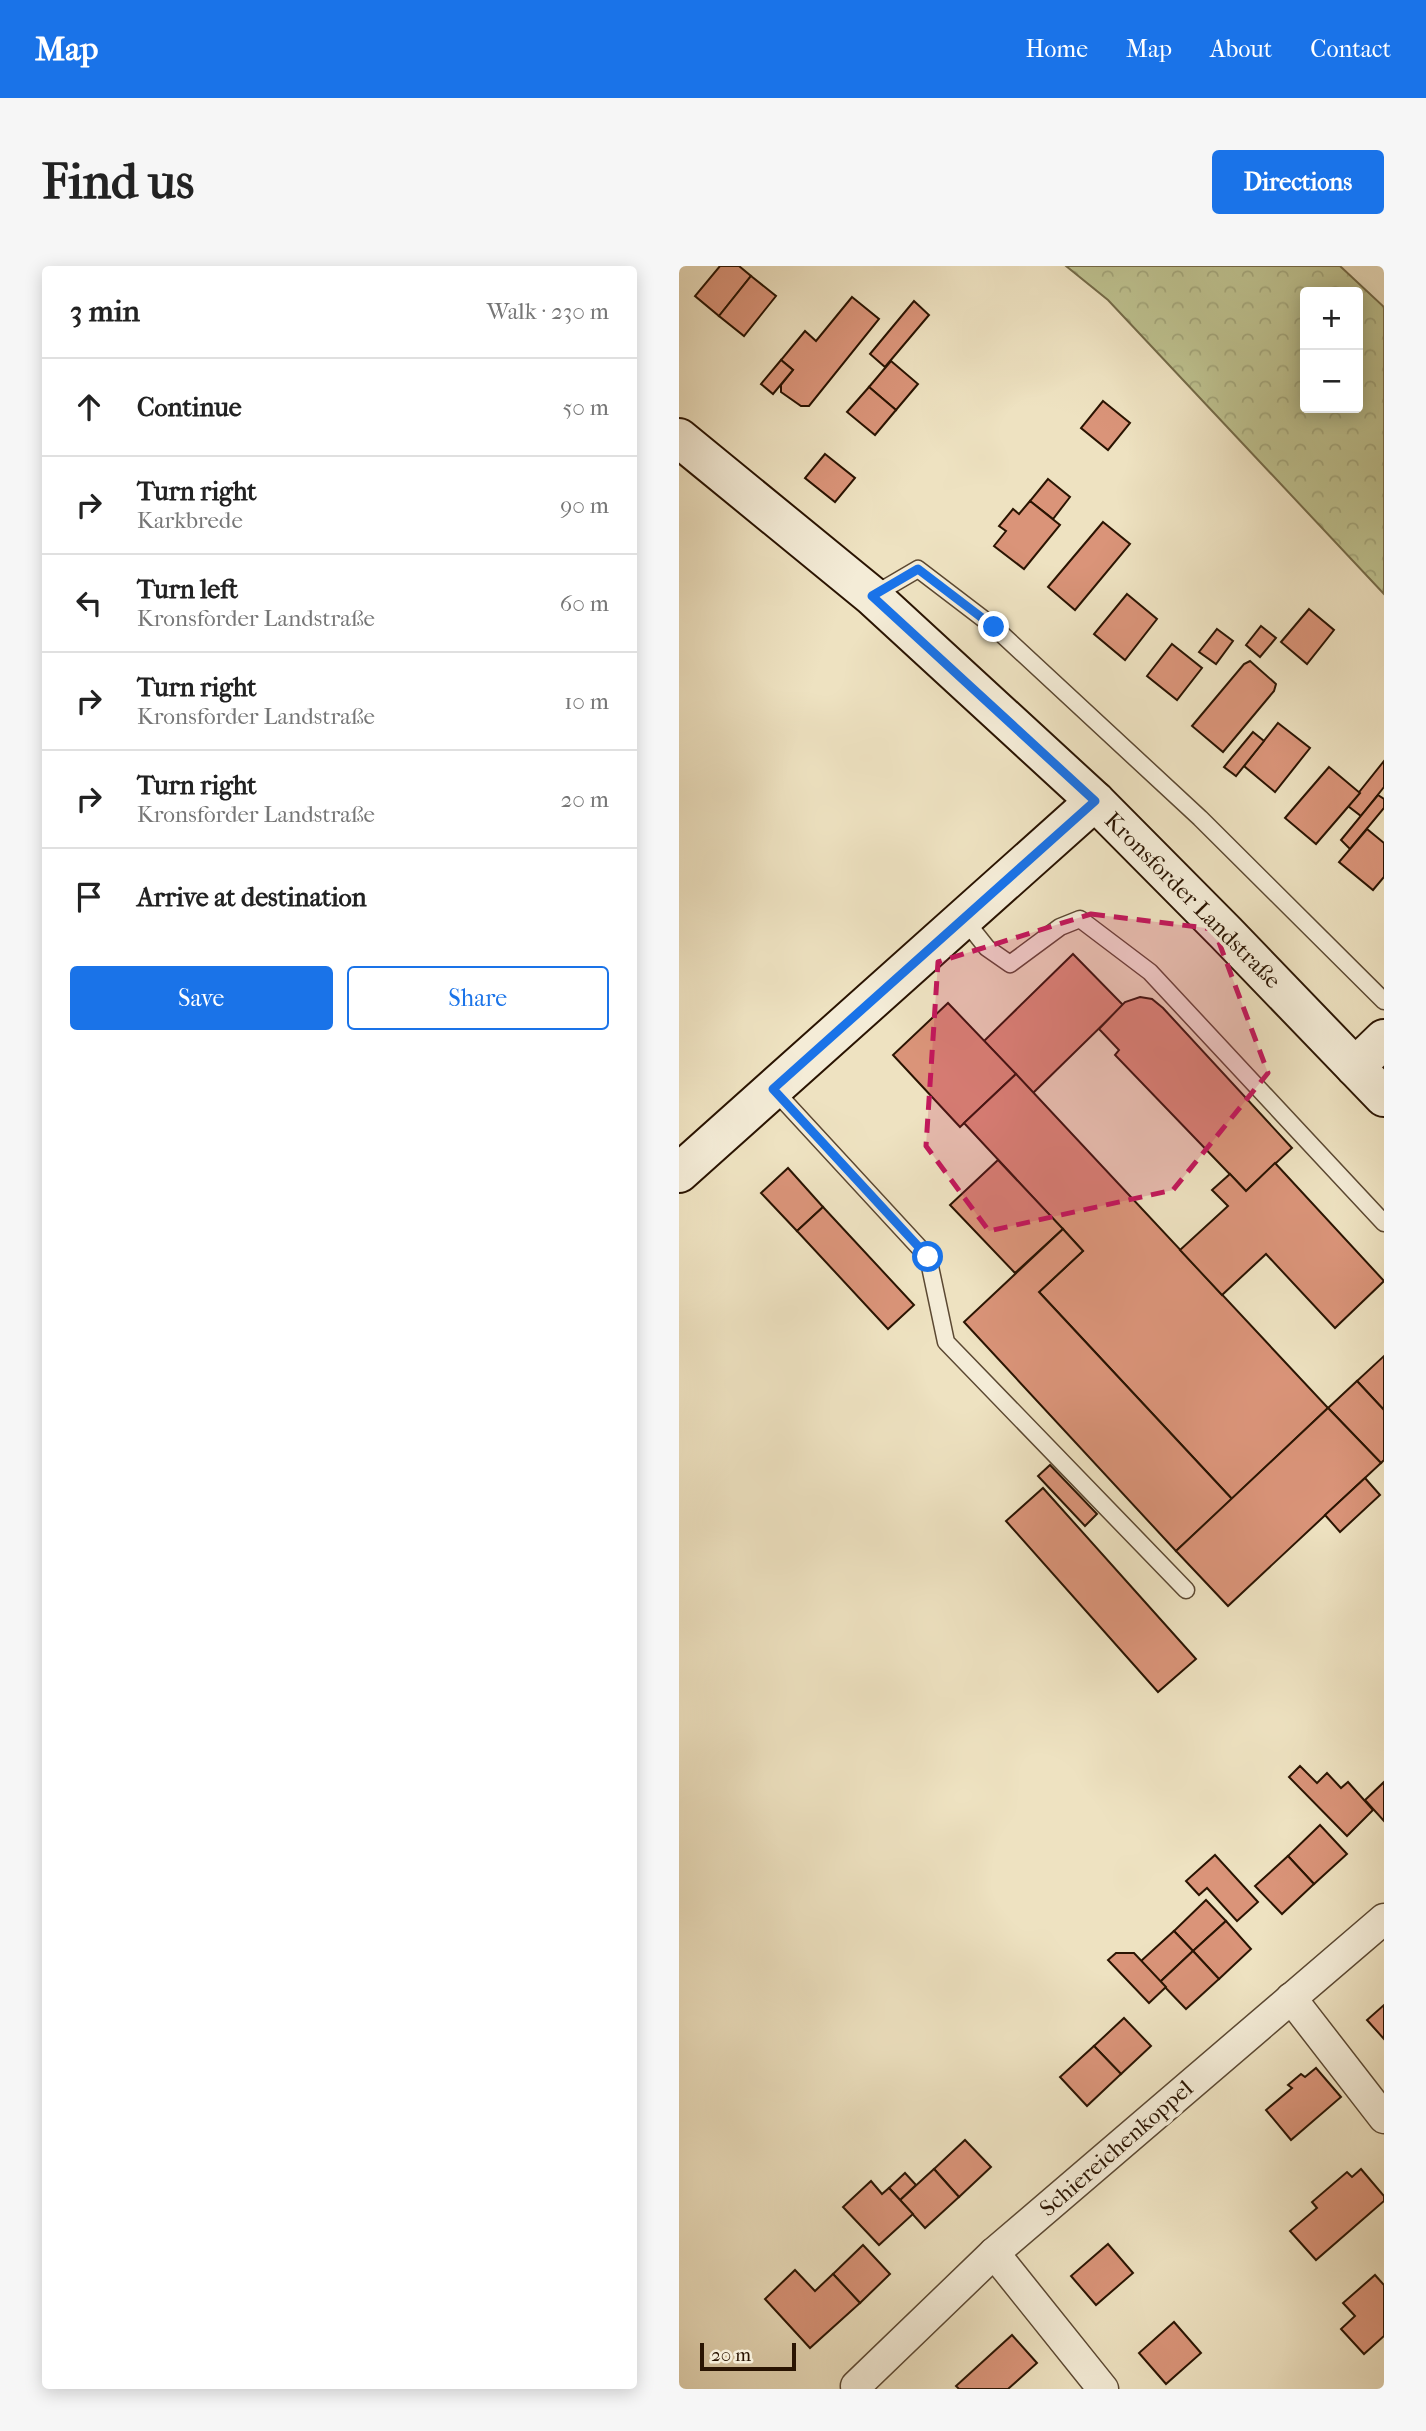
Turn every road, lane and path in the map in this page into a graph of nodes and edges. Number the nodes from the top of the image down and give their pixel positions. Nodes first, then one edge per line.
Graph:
1 (679, 438) edge
2 (872, 596) junction
3 (1095, 801) junction
4 (964, 919) junction
5 (1384, 1001) edge
6 (1384, 1039) edge
7 (1355, 1066) junction
8 (773, 1089) junction
9 (1384, 1097) edge
10 (679, 1173) edge
11 (1384, 1223) edge
12 (1186, 1590) dead end
13 (1384, 1919) edge
14 (1291, 1998) junction
15 (1384, 2118) edge
16 (994, 2253) junction
17 (856, 2386) dead end
18 (1103, 2389) edge

1 - 2 main road, Kronsforder Landstraße
2 - 3 main road, Kronsforder Landstraße
2 - 5 lane
3 - 4 main road
3 - 7 main road, Kronsforder Landstraße
4 - 8 main road
4 - 11 lane
6 - 7 main road
7 - 9 main road, Kronsforder Landstraße
8 - 10 main road
8 - 12 lane
13 - 14 street, Schiereichenkoppel
14 - 15 street
14 - 16 street, Schiereichenkoppel
16 - 17 street, Schiereichenkoppel
16 - 18 street

